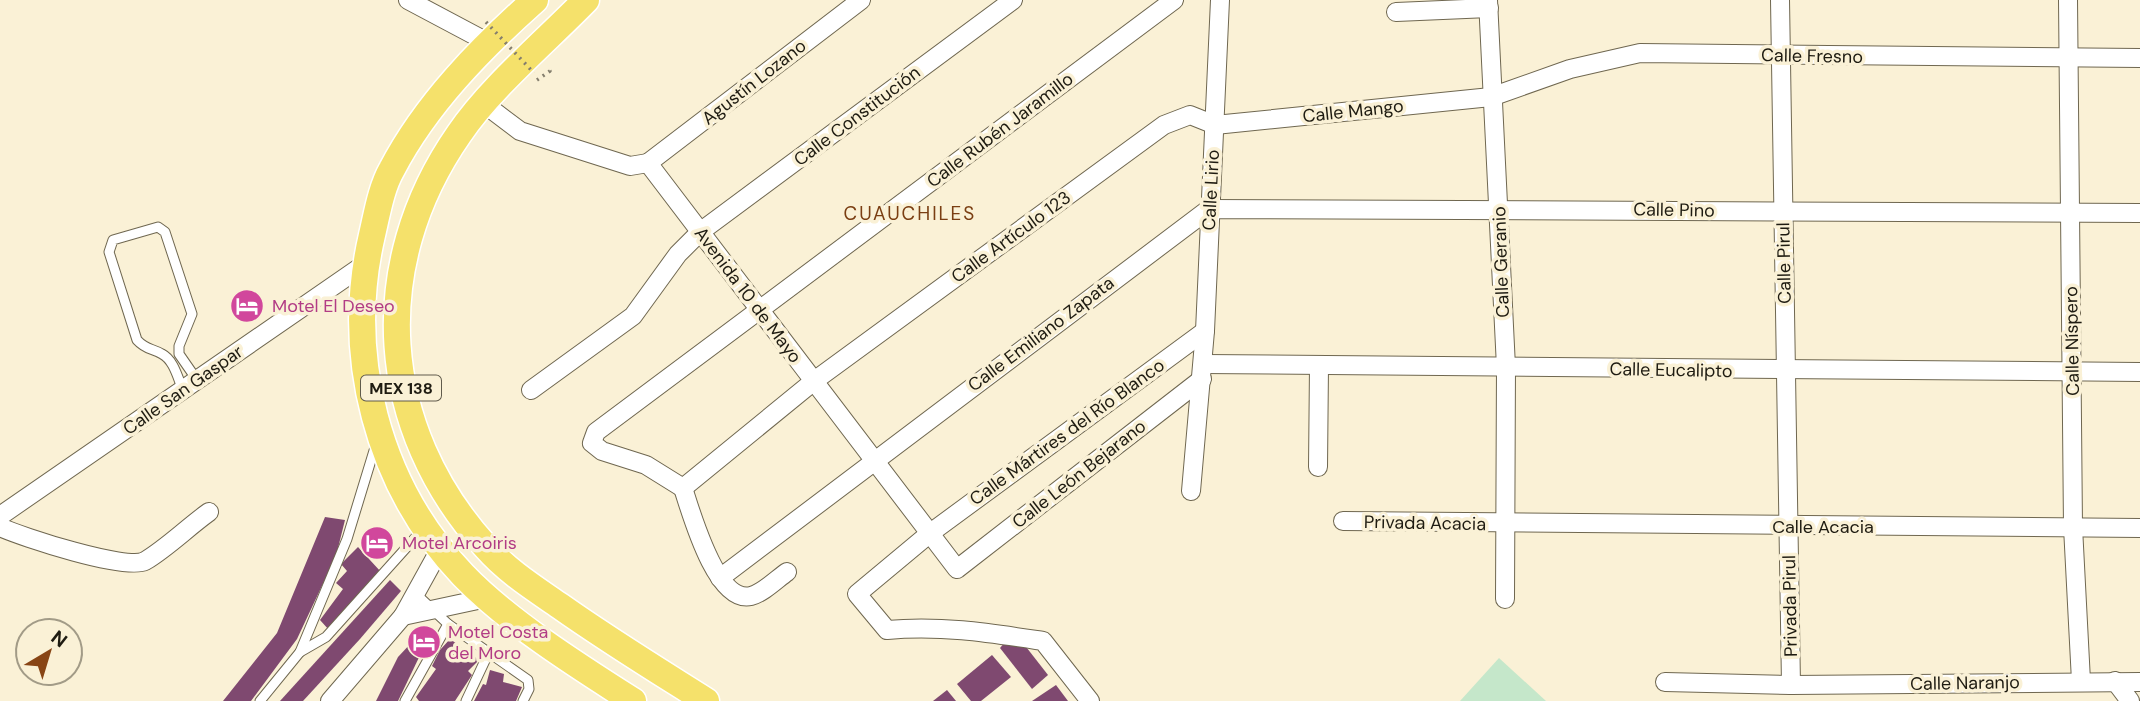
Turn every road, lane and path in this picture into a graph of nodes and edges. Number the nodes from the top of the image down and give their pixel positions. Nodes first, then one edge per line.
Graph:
1 (408, 0) edge
2 (535, 0) edge
3 (586, 0) edge
4 (861, 0) edge
5 (1013, 0) edge
6 (1174, 0) edge
7 (1220, 0) edge
8 (1780, 0) edge
9 (2068, 0) edge
10 (1488, 4) edge
11 (1396, 12) dead end
12 (488, 32) junction
13 (1783, 57) junction
14 (2068, 58) junction
15 (2140, 58) edge
16 (534, 73) dead end
17 (1491, 97) junction
18 (483, 103) junction
19 (1215, 125) junction
20 (648, 163) junction
21 (1499, 208) junction
22 (1209, 209) junction
23 (1783, 212) junction
24 (2071, 214) junction
25 (2140, 214) edge
26 (700, 232) junction
27 (365, 264) junction
28 (759, 310) junction
29 (1205, 331) junction
30 (1318, 366) junction
31 (1506, 367) junction
32 (1786, 371) junction
33 (1202, 372) junction
34 (2073, 372) junction
35 (2140, 372) edge
36 (814, 381) junction
37 (190, 385) junction
38 (531, 390) dead end
39 (379, 432) junction
40 (874, 460) junction
41 (1318, 467) dead end
42 (683, 488) junction
43 (1191, 491) dead end
44 (209, 512) dead end
45 (0, 516) edge
46 (1343, 521) dead end
47 (1507, 525) junction
48 (426, 526) junction
49 (0, 527) edge
50 (1789, 527) junction
51 (2073, 527) junction
52 (2140, 528) edge
53 (929, 534) junction
54 (440, 549) junction
55 (957, 569) joint
56 (787, 572) dead end
57 (720, 578) junction
58 (415, 593) junction
59 (487, 598) junction
60 (1505, 599) dead end
61 (432, 609) junction
62 (403, 615) junction
63 (448, 624) junction
64 (300, 652) junction
65 (489, 652) junction
66 (2081, 681) junction
67 (2115, 681) junction
68 (1665, 682) dead end
69 (2140, 682) edge
70 (1791, 685) junction
71 (260, 701) edge
72 (330, 701) edge
73 (405, 701) edge
74 (466, 701) edge
75 (523, 701) edge
76 (633, 701) edge
77 (706, 701) edge
78 (1090, 701) edge
79 (2130, 701) edge

1 - 12 street
2 - 12 main road, MEX 138
3 - 18 main road, MEX 138
4 - 20 street, Agustín Lozano
5 - 26 street, Calle Constitución
6 - 28 street, Calle Rubén Jaramillo
7 - 19 street, Calle Lirio
8 - 13 street, Calle Pirul
9 - 14 street, Calle Níspero
10 - 11 street
10 - 17 street, Calle Geranio
12 - 16 path, bridge
12 - 27 main road, MEX 138
13 - 14 street, Calle Fresno
13 - 17 street, Calle Fresno
13 - 23 street, Calle Pirul
14 - 15 street, Calle Fresno
14 - 24 street, Calle Níspero
17 - 19 street, Calle Mango
17 - 21 street, Calle Geranio
18 - 20 street
18 - 77 main road, MEX 138
19 - 22 street, Calle Lirio
19 - 36 street, Calle Artículo 123
20 - 26 street, Avenida 10 de Mayo
21 - 22 street, Calle Pino
21 - 23 street, Calle Pino
21 - 31 street, Calle Geranio
22 - 29 street, Calle Lirio
22 - 40 street, Calle Emiliano Zapata
23 - 24 street, Calle Pino
23 - 32 street, Calle Pirul
24 - 25 street, Calle Pino
24 - 34 street, Calle Níspero
26 - 28 street, Avenida 10 de Mayo
26 - 38 street, Calle Constitución
27 - 37 street, Calle San Gaspar
27 - 39 main road, MEX 138
28 - 36 street, Avenida 10 de Mayo
28 - 42 street, Calle Rubén Jaramillo
29 - 33 street, Calle Lirio
29 - 53 street, Calle Mártires del Río Blanco
30 - 31 street, Calle Eucalipto
30 - 33 street, Calle Eucalipto
30 - 41 street
31 - 32 street, Calle Eucalipto
31 - 47 street, Calle Geranio
32 - 34 street, Calle Eucalipto
32 - 50 street, Calle Pirul
33 - 43 street, Calle Lirio
33 - 55 street, Calle León Bejarano
34 - 35 street, Calle Eucalipto
34 - 51 street, Calle Níspero
36 - 40 street, Avenida 10 de Mayo
36 - 42 street, Calle Artículo 123
37 - 37 lane
37 - 45 street, Calle San Gaspar
39 - 48 main road, MEX 138
39 - 64 lane
40 - 53 street, Avenida 10 de Mayo
40 - 57 street, Calle Emiliano Zapata
42 - 57 street
44 - 49 street
46 - 47 street, Privada Acacia
47 - 50 street, Calle Acacia
47 - 60 street, Calle Geranio
48 - 54 main road, MEX 138
48 - 64 lane
50 - 51 street, Calle Acacia
50 - 70 street, Privada Pirul
51 - 52 street, Calle Acacia
51 - 66 street, Calle Níspero
53 - 55 street, Avenida 10 de Mayo
53 - 78 street, Calle Mártires del Río Blanco
54 - 58 street
54 - 59 main road, MEX 138
56 - 57 street
58 - 61 lane
58 - 62 street
59 - 61 street
59 - 76 main road, MEX 138
61 - 62 street
61 - 63 lane
62 - 72 street
63 - 65 lane
63 - 73 lane
64 - 71 lane
65 - 74 lane
65 - 75 lane
66 - 67 street, Calle Naranjo
66 - 70 street, Calle Naranjo
67 - 69 street, Calle Naranjo
67 - 79 street
68 - 70 street, Calle Naranjo

